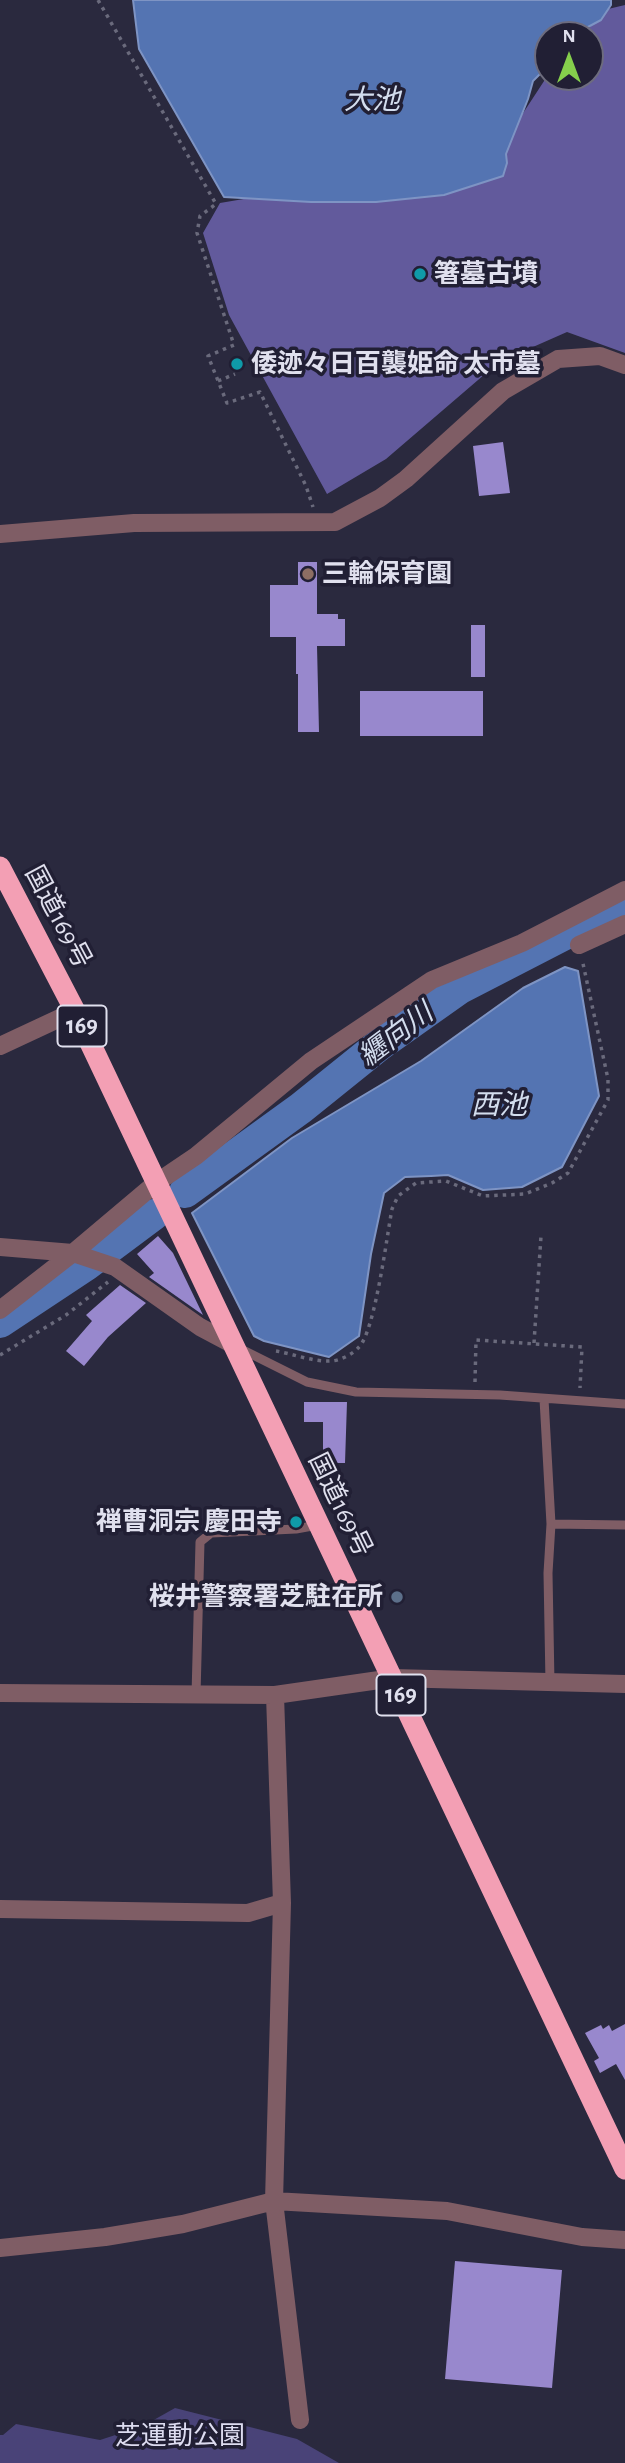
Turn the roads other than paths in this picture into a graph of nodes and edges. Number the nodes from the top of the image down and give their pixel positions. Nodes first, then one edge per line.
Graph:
1 (625, 365) edge
2 (0, 534) edge
3 (0, 867) edge
4 (625, 890) edge
5 (625, 924) edge
6 (579, 945) road end
7 (75, 1011) junction
8 (0, 1045) edge
9 (156, 1184) junction
10 (0, 1247) edge
11 (76, 1254) junction
12 (0, 1310) edge
13 (232, 1344) junction
14 (544, 1399) junction
15 (625, 1404) edge
16 (551, 1524) junction
17 (318, 1525) junction
18 (625, 1525) edge
19 (393, 1678) junction
20 (550, 1684) junction
21 (625, 1684) edge
22 (0, 1693) edge
23 (275, 1695) junction
24 (196, 1696) junction
25 (282, 1903) junction
26 (0, 1909) edge
27 (625, 2169) edge
28 (274, 2201) junction
29 (625, 2240) edge
30 (0, 2248) edge
31 (300, 2420) dead end

1 - 2 street
3 - 7 highway, 国道169号 / 169
4 - 9 street
5 - 6 street
7 - 8 street
7 - 9 highway, 国道169号 / 169
9 - 11 street
9 - 13 highway, 国道169号 / 169
10 - 11 street
11 - 12 street
11 - 13 street
13 - 14 lane
13 - 17 highway, 国道169号 / 169
14 - 15 lane
14 - 16 lane
16 - 18 lane
16 - 20 lane
17 - 19 highway, 国道169号 / 169
17 - 24 lane
19 - 20 street
19 - 23 street
19 - 27 highway, 国道169号 / 169
20 - 21 street
22 - 24 street
23 - 24 street
23 - 25 street
25 - 26 street
25 - 28 street
28 - 29 street
28 - 30 street
28 - 31 street

